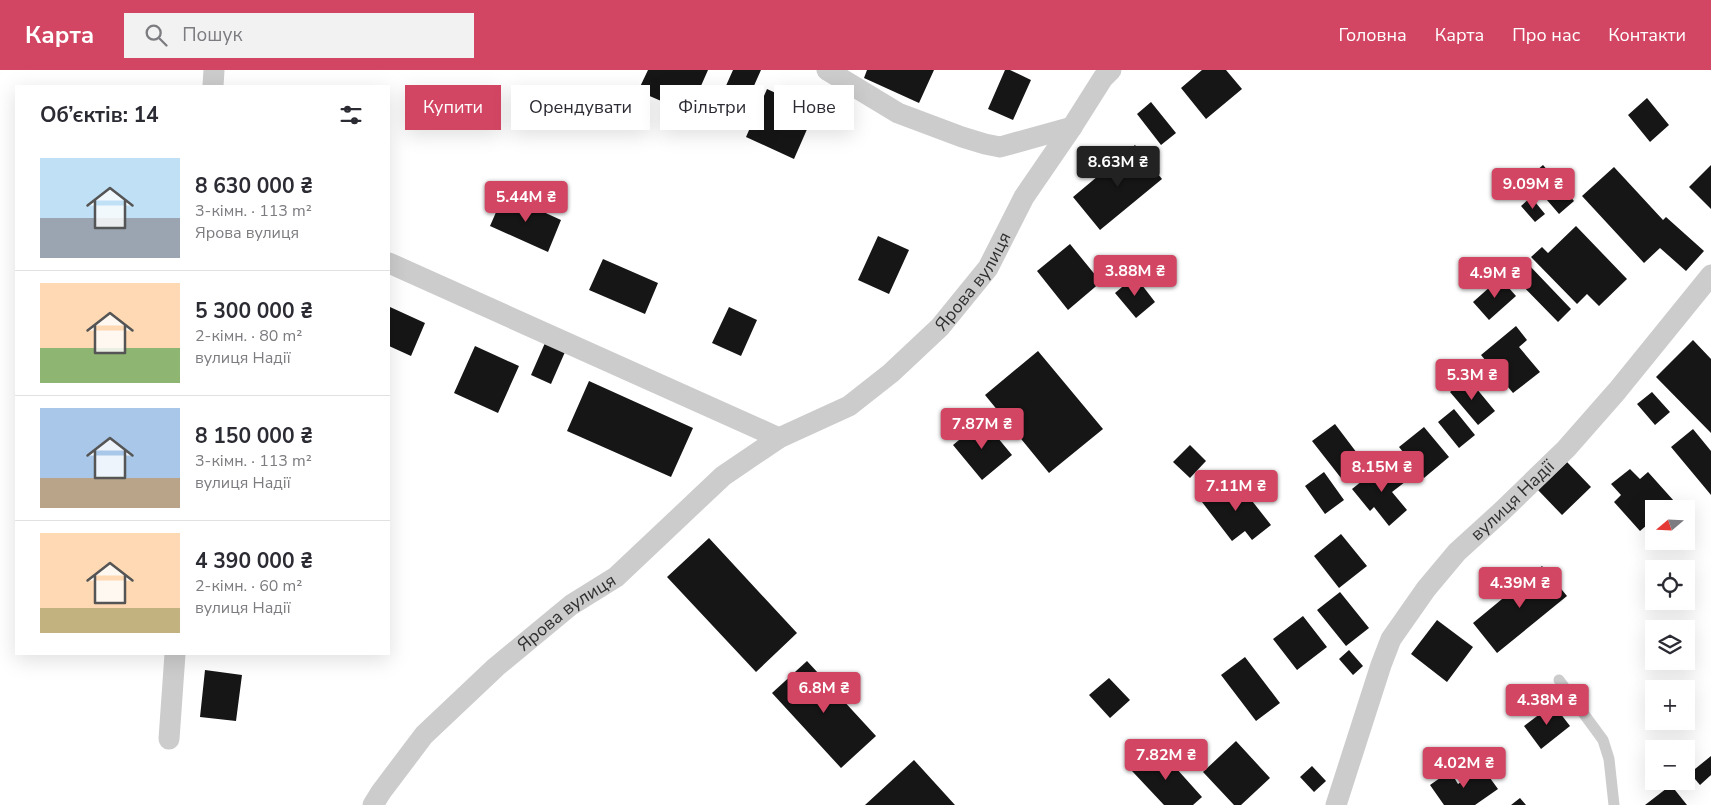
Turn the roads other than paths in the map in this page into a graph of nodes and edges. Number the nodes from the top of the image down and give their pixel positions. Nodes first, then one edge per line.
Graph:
1 (214, 70) edge
2 (827, 70) edge
3 (1111, 70) edge
4 (213, 85) edge
5 (1072, 127) junction
6 (390, 263) edge
7 (1711, 275) edge
8 (779, 438) junction
9 (175, 655) edge
10 (1558, 680) dead end
11 (168, 739) dead end
12 (373, 805) edge
13 (1336, 805) edge
14 (1614, 805) edge

1 - 4 street
2 - 5 street
3 - 5 street, Ярова вулиця
5 - 8 street, Ярова вулиця
6 - 8 street
7 - 13 street, вулиця Надії
8 - 12 street, Ярова вулиця
9 - 11 street
10 - 14 lane

